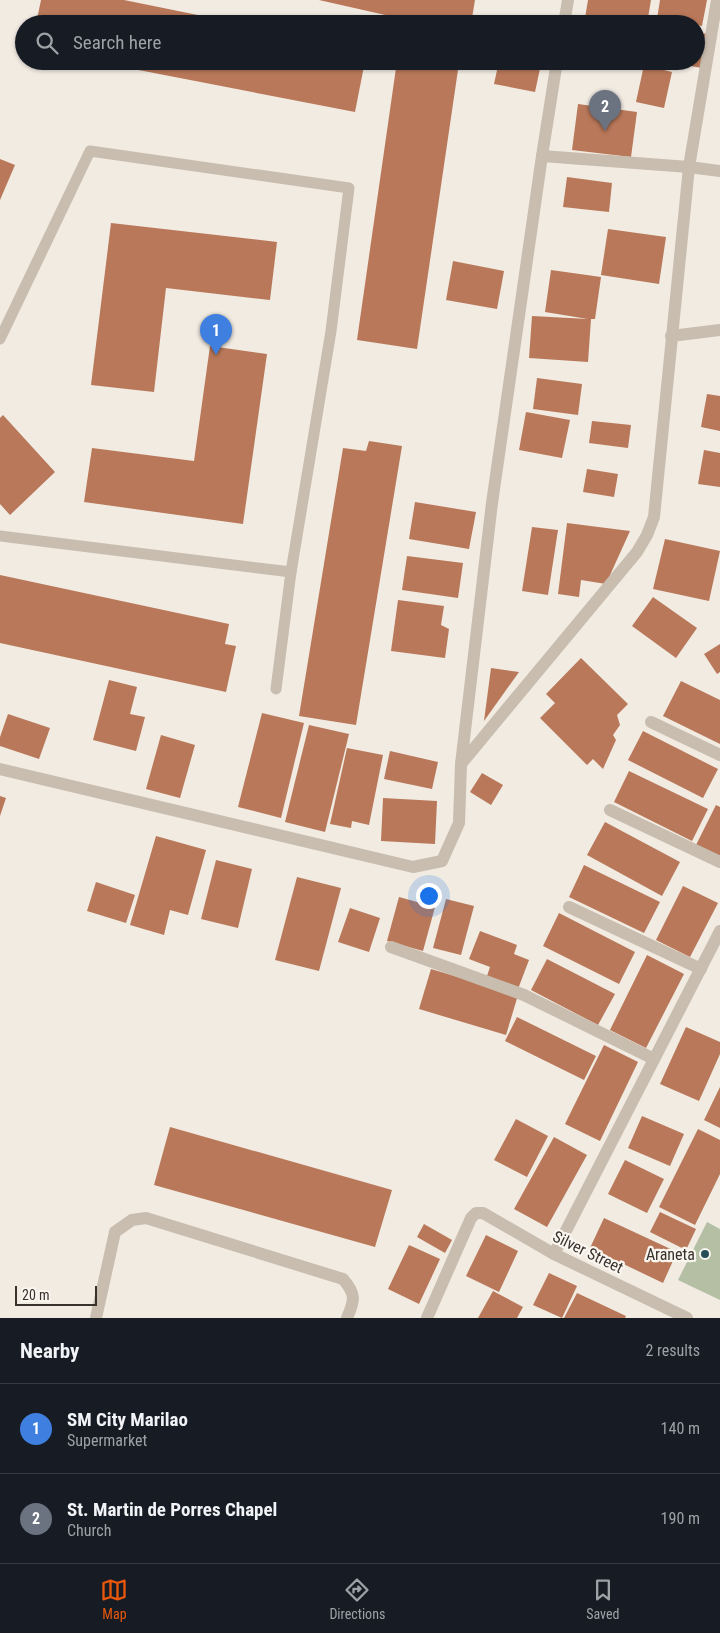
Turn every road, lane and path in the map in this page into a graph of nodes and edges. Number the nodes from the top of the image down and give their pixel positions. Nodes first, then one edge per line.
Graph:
1 (568, 0) edge
2 (717, 0) edge
3 (566, 15) edge
4 (556, 70) edge
5 (542, 156) junction
6 (689, 167) junction
7 (720, 171) edge
8 (720, 330) edge
9 (671, 336) junction
10 (0, 339) edge
11 (0, 536) edge
12 (291, 572) junction
13 (276, 690) dead end
14 (650, 722) dead end
15 (720, 755) edge
16 (462, 764) junction
17 (0, 769) edge
18 (610, 810) dead end
19 (720, 862) edge
20 (569, 907) dead end
21 (720, 931) edge
22 (391, 947) dead end
23 (700, 969) junction
24 (654, 1059) junction
25 (554, 1254) junction
26 (96, 1318) edge
27 (347, 1318) edge
28 (427, 1318) edge
29 (687, 1318) edge

1 - 3 street
2 - 6 street
4 - 5 street
5 - 6 street
5 - 16 street
6 - 7 street
6 - 9 street
8 - 9 street
9 - 16 street
10 - 12 lane
11 - 12 lane
12 - 13 lane
14 - 15 street
16 - 17 street
18 - 19 street
20 - 23 street
21 - 23 street
22 - 24 street
23 - 24 street
24 - 25 street
25 - 28 street, Silver Street
25 - 29 street, Silver Street
26 - 27 street

